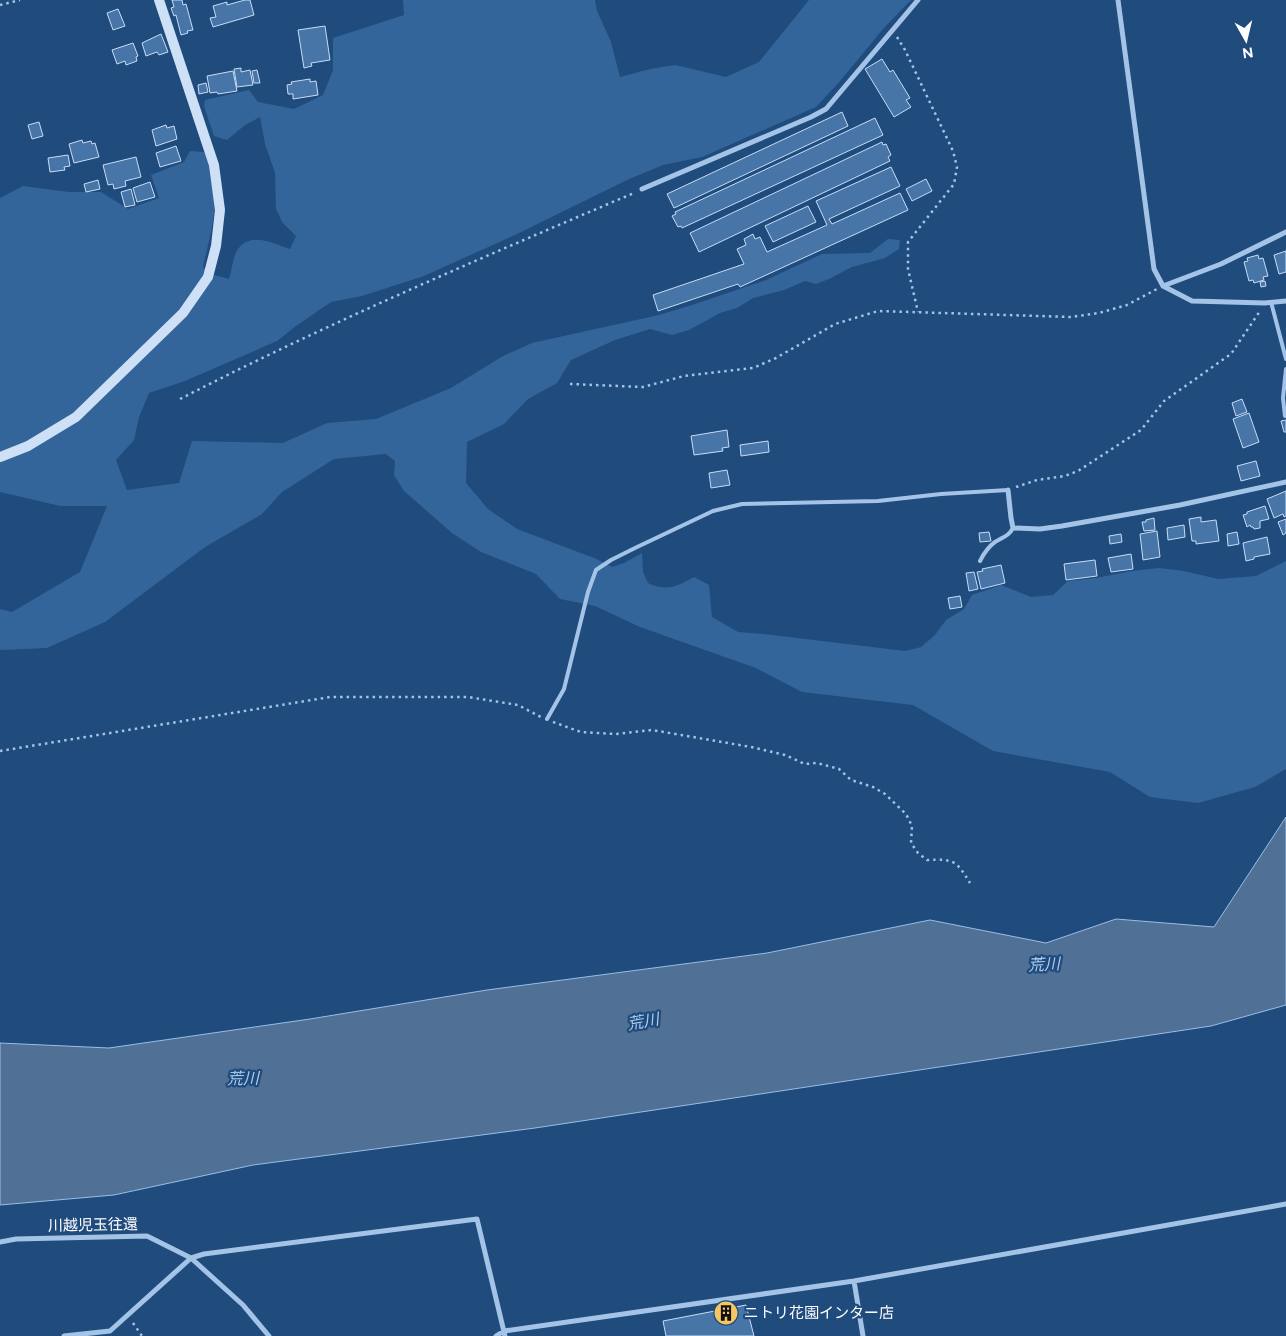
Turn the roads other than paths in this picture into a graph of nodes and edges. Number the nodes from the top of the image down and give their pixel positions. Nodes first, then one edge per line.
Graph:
1 (159, 0) edge
2 (918, 0) edge
3 (1118, 0) edge
4 (642, 189) road end
5 (1286, 232) edge
6 (1163, 286) junction
7 (1286, 301) edge
8 (1268, 303) junction
9 (1286, 359) edge
10 (1286, 369) edge
11 (1285, 416) edge
12 (0, 457) edge
13 (1286, 482) edge
14 (1008, 490) joint
15 (1013, 528) junction
16 (980, 561) dead end
17 (547, 719) road end
18 (1286, 1204) edge
19 (0, 1242) edge
20 (191, 1258) junction
21 (854, 1281) junction
22 (505, 1334) edge
23 (64, 1336) edge
24 (269, 1336) edge
25 (496, 1336) edge
26 (863, 1336) edge

1 - 12 street
2 - 4 street
3 - 6 street
5 - 6 street
6 - 8 street
7 - 8 street
8 - 9 lane
10 - 11 lane
13 - 15 street
14 - 15 street
14 - 17 lane
15 - 16 lane
18 - 21 street
19 - 20 street, 川越児玉往還
20 - 22 street
20 - 23 street
20 - 24 street, 川越児玉往還
21 - 22 street
21 - 26 street
22 - 25 street

